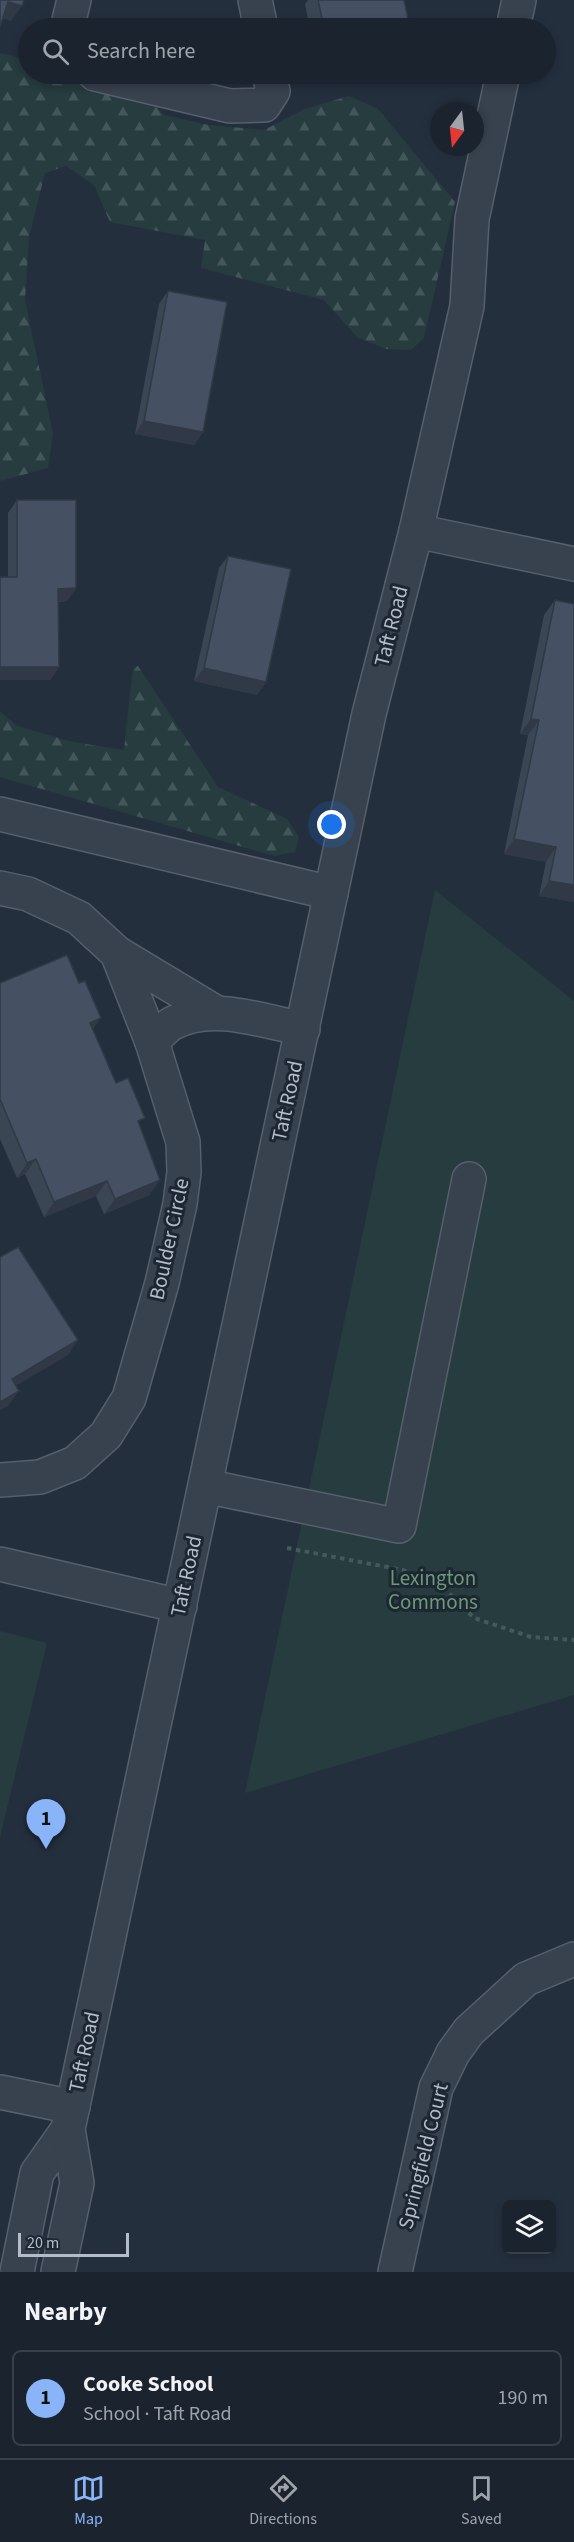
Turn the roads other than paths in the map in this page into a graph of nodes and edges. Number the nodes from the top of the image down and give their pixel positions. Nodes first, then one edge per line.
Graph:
1 (74, 0) edge
2 (255, 0) edge
3 (519, 0) edge
4 (70, 18) edge
5 (259, 18) edge
6 (515, 18) edge
7 (137, 84) edge
8 (271, 84) edge
9 (501, 84) edge
10 (416, 531) junction
11 (574, 564) edge
12 (0, 814) edge
13 (0, 888) edge
14 (331, 893) junction
15 (117, 953) junction
16 (215, 1012) junction
17 (303, 1029) junction
18 (152, 1042) junction
19 (469, 1179) dead end
20 (0, 1480) edge
21 (205, 1486) junction
22 (0, 1564) edge
23 (180, 1606) junction
24 (574, 1959) edge
25 (0, 2092) edge
26 (70, 2118) junction
27 (16, 2272) edge
28 (58, 2272) edge
29 (395, 2272) edge

1 - 4 street
2 - 5 street
3 - 6 street
7 - 8 street
9 - 10 street, Taft Road
10 - 11 street
10 - 14 street, Taft Road
12 - 14 street
13 - 15 street, Boulder Circle
14 - 17 street, Taft Road
15 - 16 street
15 - 18 street, Boulder Circle
16 - 17 street
16 - 18 street
17 - 21 street, Taft Road
18 - 20 street, Boulder Circle
19 - 21 street
21 - 23 street, Taft Road
22 - 23 street
23 - 26 street, Taft Road
24 - 29 street, Springfield Court
25 - 26 street
26 - 27 street, Taft Road
26 - 28 street, Taft Road

